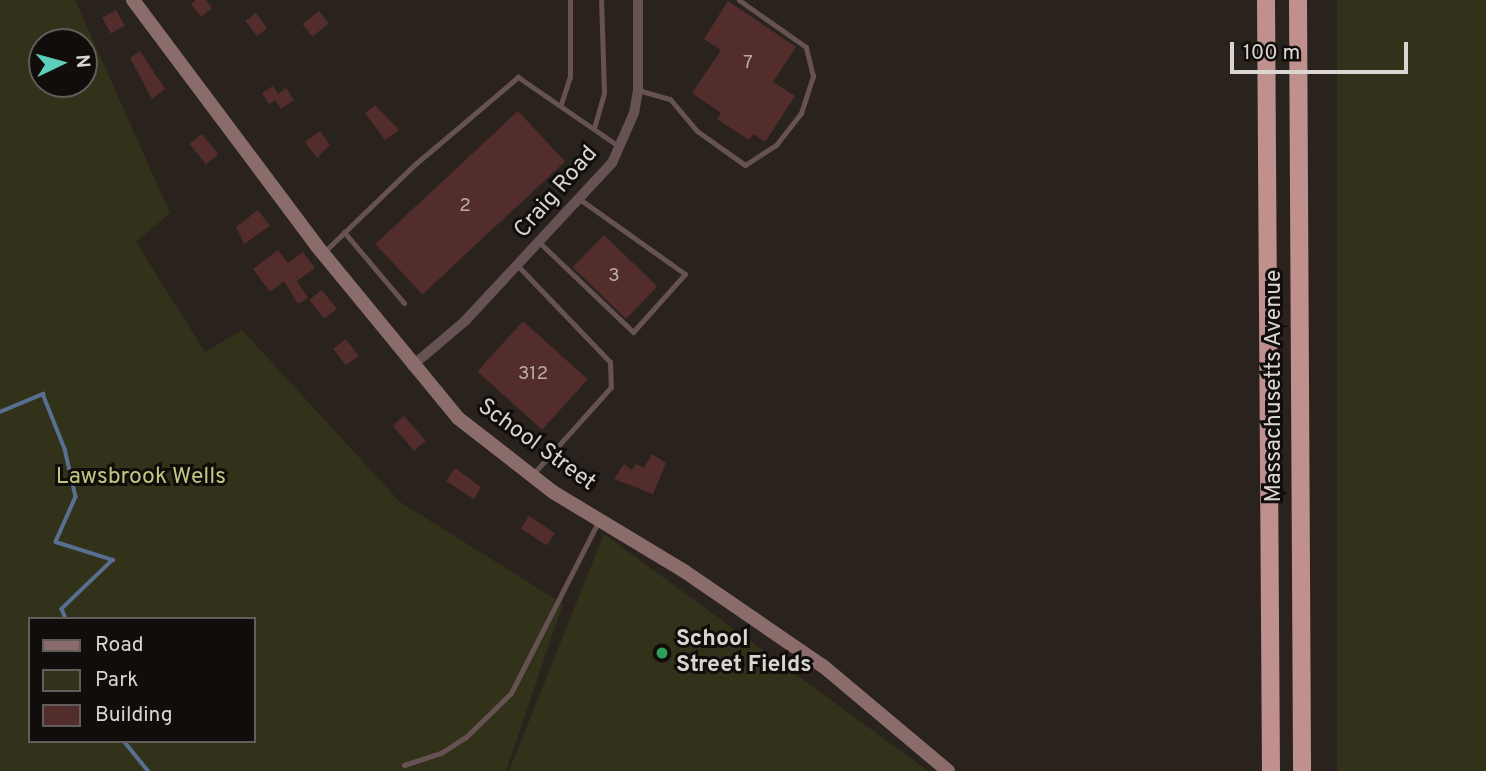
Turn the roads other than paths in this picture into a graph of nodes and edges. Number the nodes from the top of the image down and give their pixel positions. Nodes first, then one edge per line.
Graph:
1 (133, 0) edge
2 (570, 0) edge
3 (601, 0) edge
4 (638, 0) edge
5 (739, 0) edge
6 (1266, 0) edge
7 (1298, 0) edge
8 (638, 90) junction
9 (561, 104) junction
10 (594, 128) junction
11 (620, 147) junction
12 (581, 200) junction
13 (344, 232) junction
14 (540, 243) junction
15 (322, 253) junction
16 (518, 265) junction
17 (404, 303) dead end
18 (412, 366) junction
19 (531, 476) junction
20 (600, 519) junction
21 (404, 765) dead end
22 (948, 771) edge
23 (1271, 771) edge
24 (1302, 771) edge

1 - 15 street, School Street
2 - 9 lane
3 - 10 lane
4 - 8 street, Craig Road
5 - 8 lane
6 - 23 highway, Massachusetts Avenue
7 - 24 highway, Massachusetts Avenue
8 - 11 street, Craig Road
9 - 10 lane
9 - 13 lane
10 - 11 lane
11 - 12 street, Craig Road
12 - 14 street, Craig Road
12 - 14 lane
13 - 15 lane
13 - 17 lane
14 - 16 street, Craig Road
15 - 18 street, School Street
16 - 18 street, Craig Road
16 - 19 lane
18 - 19 street, School Street
19 - 20 street, School Street
20 - 21 lane
20 - 22 street, School Street

